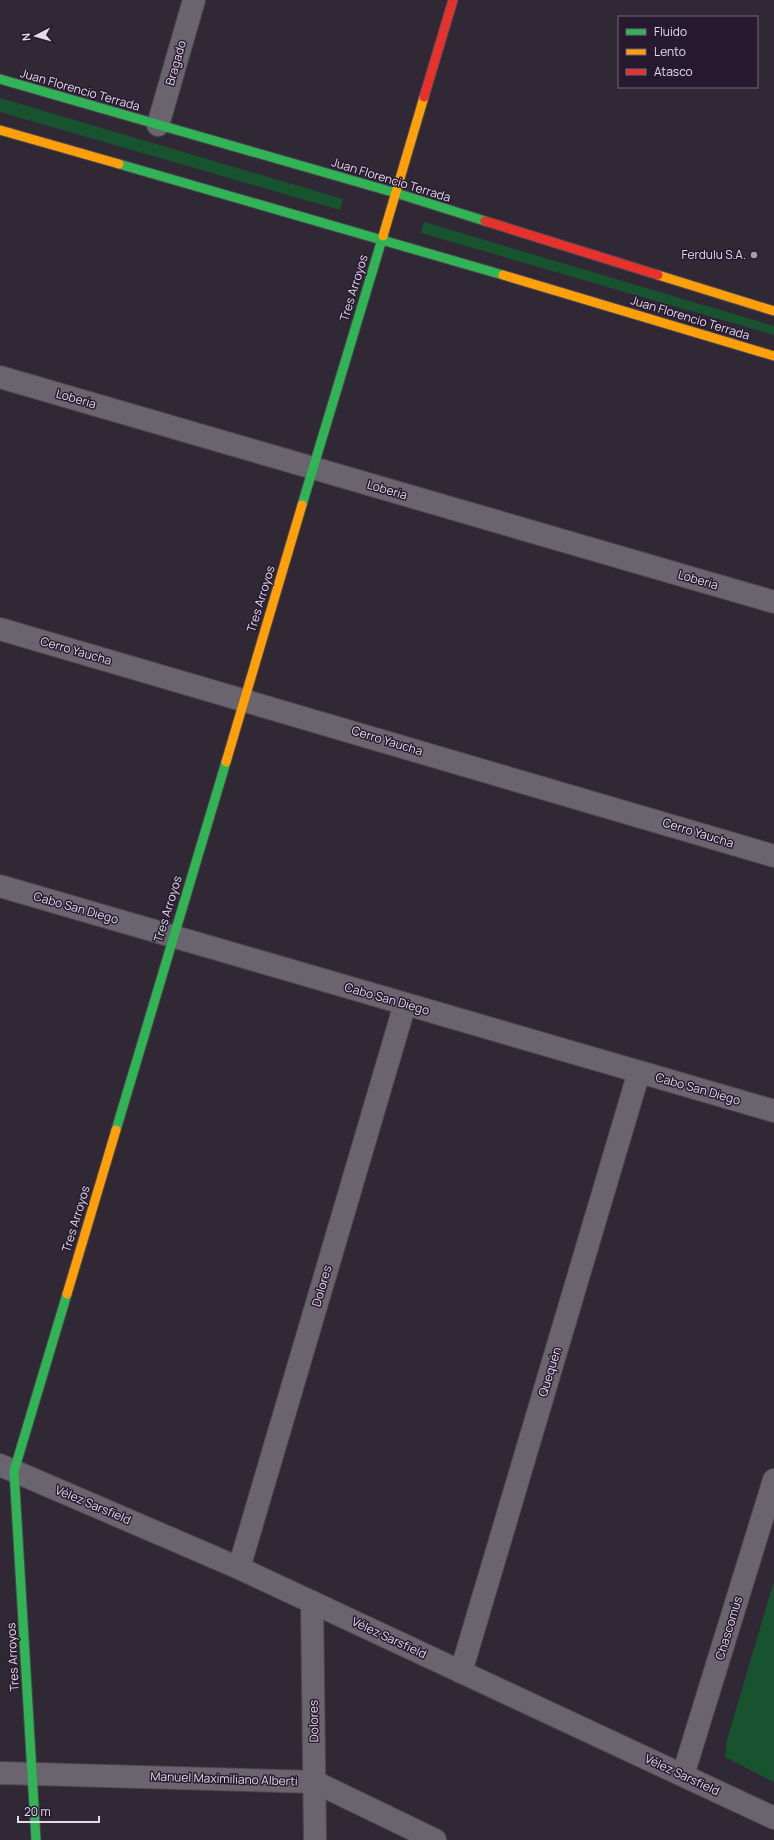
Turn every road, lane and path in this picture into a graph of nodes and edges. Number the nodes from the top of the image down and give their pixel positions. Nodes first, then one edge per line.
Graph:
1 (194, 0) edge
2 (453, 0) edge
3 (0, 79) edge
4 (158, 125) junction
5 (0, 130) edge
6 (396, 193) junction
7 (381, 239) junction
8 (774, 311) edge
9 (774, 356) edge
10 (0, 377) edge
11 (313, 468) junction
12 (774, 602) edge
13 (0, 628) edge
14 (244, 699) junction
15 (774, 856) edge
16 (0, 886) edge
17 (172, 937) junction
18 (405, 1004) junction
19 (639, 1072) junction
20 (774, 1111) edge
21 (7, 1468) edge
22 (774, 1480) edge
23 (239, 1568) junction
24 (312, 1602) junction
25 (461, 1672) junction
26 (0, 1773) edge
27 (32, 1774) junction
28 (683, 1775) junction
29 (315, 1782) junction
30 (774, 1818) edge
31 (36, 1840) edge
32 (315, 1840) edge
33 (435, 1840) edge

1 - 4 street, Bragado
2 - 6 street, Tres Arroyos
3 - 4 street, Juan Florencio Terrada
4 - 6 street, Juan Florencio Terrada
5 - 7 street, Juan Florencio Terrada
6 - 7 street, Tres Arroyos
6 - 8 street, Juan Florencio Terrada
7 - 9 street, Juan Florencio Terrada
7 - 11 street, Tres Arroyos
10 - 11 street, Loberia
11 - 12 street, Loberia
11 - 14 street, Tres Arroyos
13 - 14 street, Cerro Yaucha
14 - 15 street, Cerro Yaucha
14 - 17 street, Tres Arroyos
16 - 17 street, Cabo San Diego
17 - 18 street, Cabo San Diego
17 - 21 street, Tres Arroyos
18 - 19 street, Cabo San Diego
18 - 23 street, Dolores
19 - 20 street, Cabo San Diego
19 - 25 street, Quequén
21 - 23 street, Vélez Sarsfield
21 - 27 street, Tres Arroyos
22 - 28 street, Chascomús
23 - 24 street, Vélez Sarsfield
24 - 25 street, Vélez Sarsfield
24 - 29 street, Dolores
25 - 28 street, Vélez Sarsfield
26 - 27 street, Manuel Maximiliano Alberti
27 - 29 street, Manuel Maximiliano Alberti
27 - 31 street, Tres Arroyos
28 - 30 street, Vélez Sarsfield
29 - 32 street, Dolores
29 - 33 street, Manuel Maximiliano Alberti

